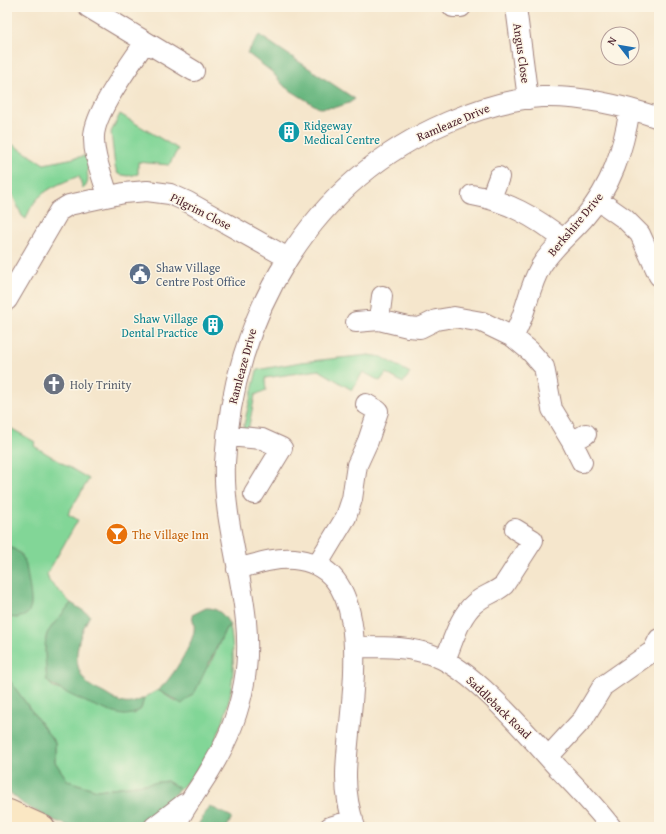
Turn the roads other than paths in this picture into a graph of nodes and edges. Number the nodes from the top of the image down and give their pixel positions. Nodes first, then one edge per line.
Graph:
1 (88, 7) edge
2 (453, 7) edge
3 (461, 7) edge
4 (516, 7) edge
5 (145, 42) junction
6 (194, 71) dead end
7 (528, 99) junction
8 (630, 110) junction
9 (659, 118) edge
10 (499, 177) dead end
11 (472, 195) dead end
12 (108, 196) junction
13 (491, 198) junction
14 (598, 200) junction
15 (563, 239) junction
16 (288, 258) junction
17 (659, 276) edge
18 (382, 296) dead end
19 (7, 300) edge
20 (379, 320) junction
21 (356, 322) dead end
22 (512, 337) junction
23 (366, 404) dead end
24 (228, 436) junction
25 (582, 462) dead end
26 (254, 494) dead end
27 (515, 529) dead end
28 (317, 565) junction
29 (237, 569) junction
30 (354, 647) junction
31 (657, 648) edge
32 (445, 660) junction
33 (548, 757) junction
34 (188, 801) junction
35 (13, 816) edge
36 (354, 823) edge
37 (44, 827) edge
38 (154, 827) edge
39 (175, 827) edge
40 (330, 827) edge
41 (611, 827) edge

1 - 5 street
2 - 3 street
4 - 7 street, Angus Close
5 - 6 street
5 - 12 street
7 - 8 street, Ramleaze Drive
7 - 16 street, Ramleaze Drive
8 - 9 street, Ramleaze Drive
8 - 14 street, Berkshire Drive
10 - 13 street
11 - 13 street
12 - 16 street, Pilgrim Close
12 - 19 street, Pilgrim Close
13 - 15 street
14 - 15 street, Berkshire Drive
14 - 17 street
15 - 22 street, Berkshire Drive
16 - 24 street, Ramleaze Drive
18 - 20 street
20 - 21 street
20 - 22 street
22 - 25 street
23 - 28 street
24 - 26 street
24 - 29 street, Ramleaze Drive
27 - 32 street
28 - 29 street
28 - 30 street
29 - 34 street, Ramleaze Drive
30 - 32 street, Saddleback Road
30 - 36 street
31 - 33 street
32 - 33 street, Saddleback Road
33 - 41 street, Saddleback Road
34 - 38 street, Ramleaze Drive
34 - 39 street, Ramleaze Drive
35 - 37 main road
36 - 40 street

